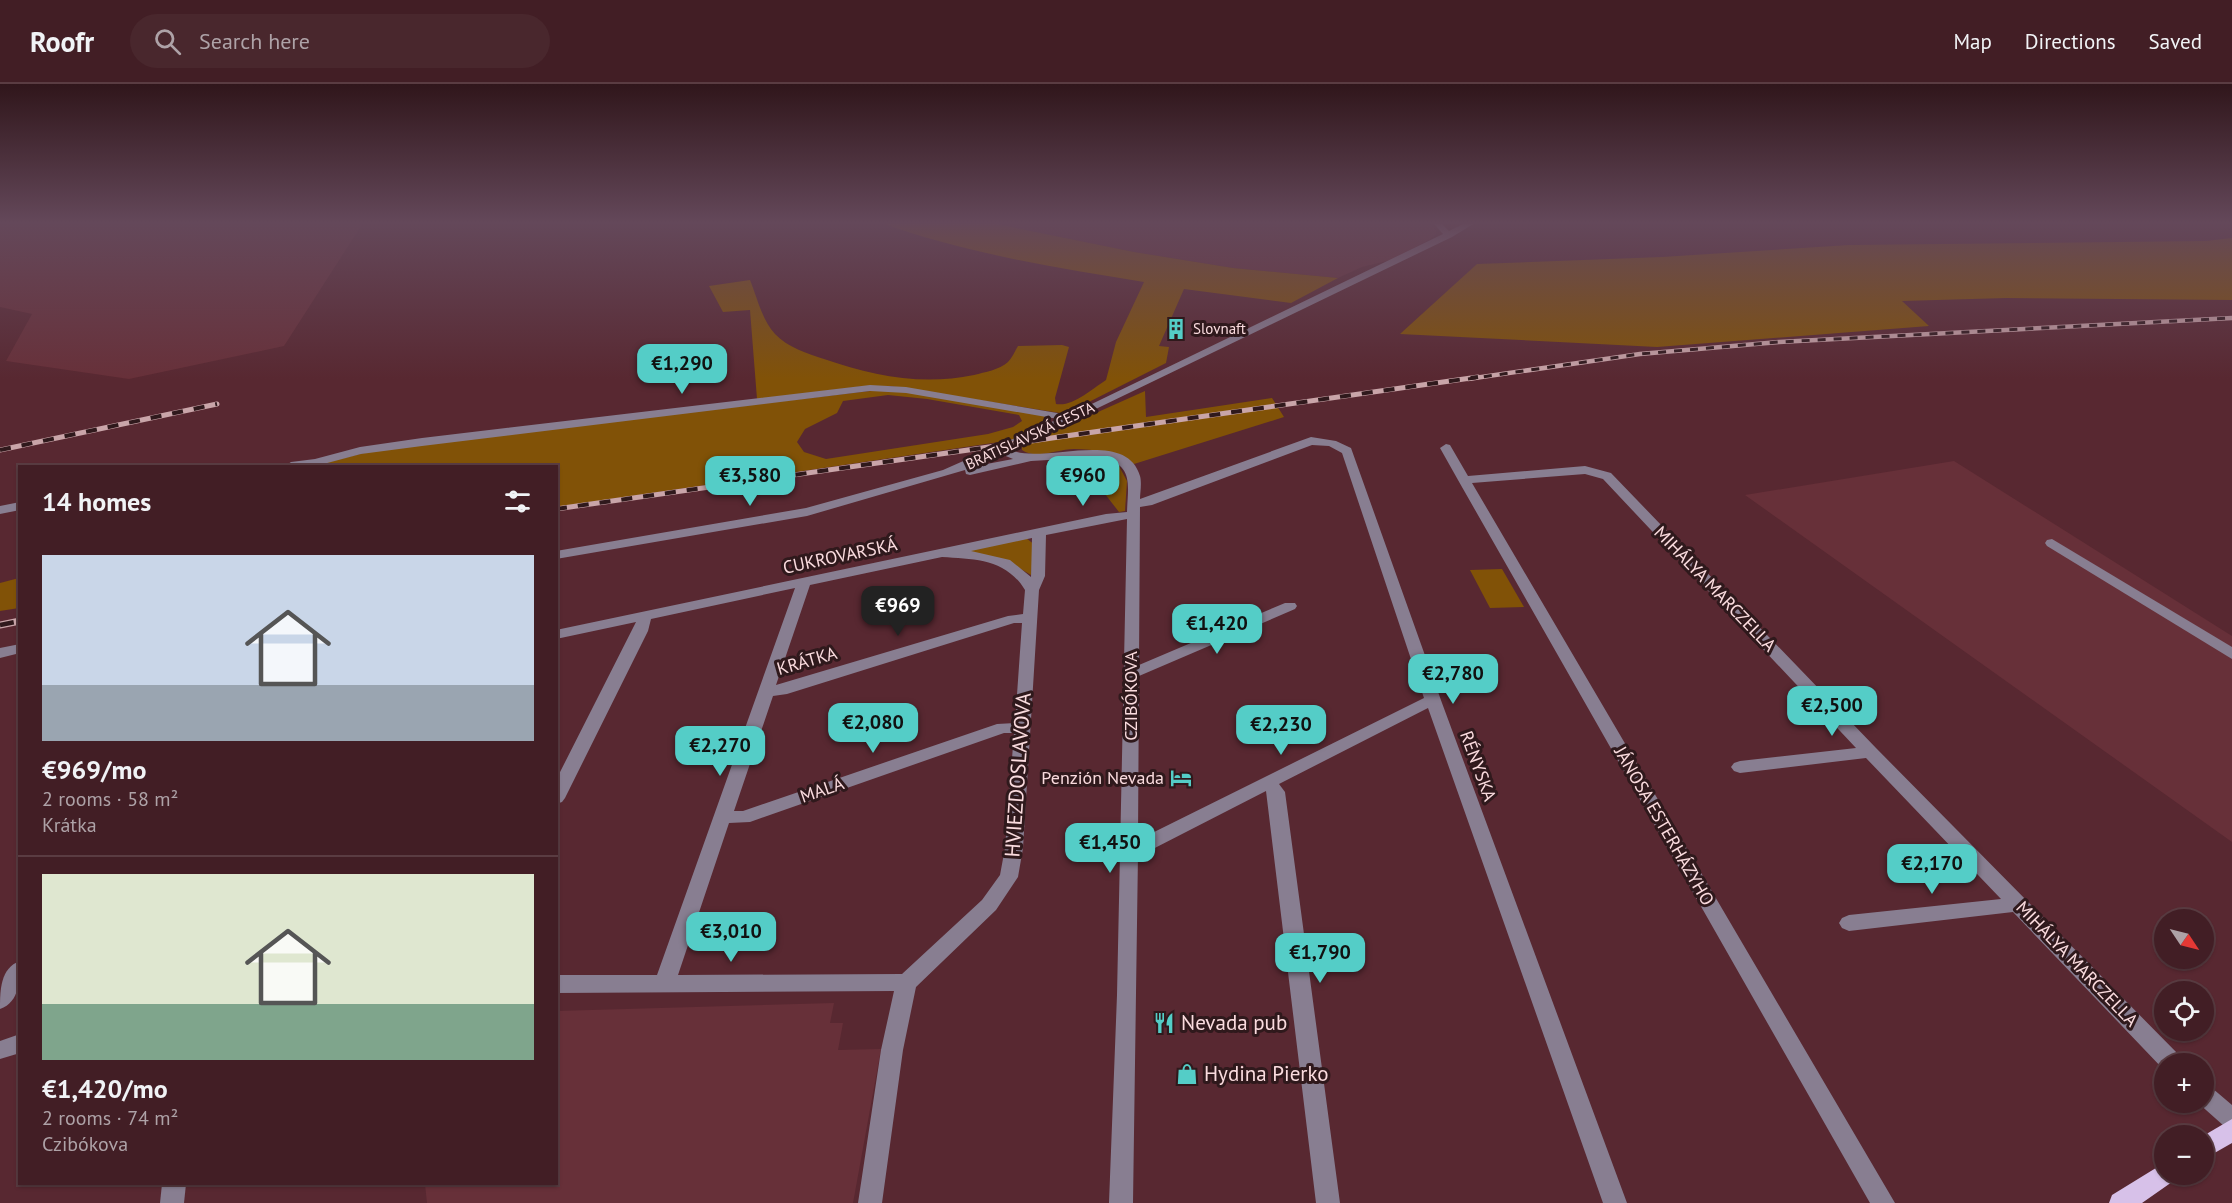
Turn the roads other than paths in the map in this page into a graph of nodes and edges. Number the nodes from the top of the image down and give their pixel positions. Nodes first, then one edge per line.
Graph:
1 (1365, 275) edge
2 (1069, 418) junction
3 (1446, 448) dead end
4 (1003, 450) junction
5 (1041, 458) junction
6 (299, 465) edge
7 (947, 473) junction
8 (1464, 480) junction
9 (18, 506) edge
10 (1133, 509) junction
11 (0, 510) edge
12 (1039, 533) junction
13 (2052, 543) dead end
14 (942, 553) junction
15 (558, 555) edge
16 (804, 584) junction
17 (1032, 590) junction
18 (1290, 606) dead end
19 (645, 616) junction
20 (1029, 618) junction
21 (558, 635) edge
22 (18, 648) edge
23 (0, 653) edge
24 (2232, 654) edge
25 (1131, 674) junction
26 (769, 691) junction
27 (1434, 703) junction
28 (1022, 728) junction
29 (1870, 752) junction
30 (1740, 767) dead end
31 (1269, 782) junction
32 (558, 794) edge
33 (725, 817) junction
34 (1129, 848) junction
35 (2020, 904) junction
36 (1849, 923) dead end
37 (18, 972) edge
38 (665, 982) junction
39 (907, 982) junction
40 (558, 984) edge
41 (0, 1000) edge
42 (18, 1044) edge
43 (0, 1050) edge
44 (2162, 1053) edge
45 (2214, 1104) edge
46 (2232, 1119) edge
47 (2232, 1130) edge
48 (2214, 1142) edge
49 (2154, 1181) edge
50 (174, 1185) edge
51 (172, 1203) edge
52 (870, 1203) edge
53 (1122, 1203) edge
54 (1328, 1203) edge
55 (1615, 1203) edge
56 (1883, 1203) edge
57 (2121, 1203) edge

1 - 2 street, BRATISLAVSKÁ CESTA
2 - 4 street, BRATISLAVSKÁ CESTA
2 - 6 street
3 - 8 street, JÁNOSA ESTERHÁZYHO
4 - 5 street, CZIBÓKOVA
4 - 7 street, BRATISLAVSKÁ CESTA
5 - 7 street
5 - 10 street, CZIBÓKOVA
7 - 15 street, BRATISLAVSKÁ CESTA
8 - 29 street, MIHÁLYA MARCZELLA
8 - 56 street, JÁNOSA ESTERHÁZYHO
9 - 11 street
10 - 12 street, CUKROVARSKÁ
10 - 25 street, CZIBÓKOVA
10 - 27 street, RÉNYSKA
12 - 14 street, CUKROVARSKÁ
12 - 17 street, HVIEZDOSLAVOVA
13 - 24 street
14 - 16 street, CUKROVARSKÁ
14 - 17 street
16 - 19 street, CUKROVARSKÁ
16 - 26 street
17 - 20 street, HVIEZDOSLAVOVA
18 - 25 street
19 - 21 street, CUKROVARSKÁ
19 - 32 street
20 - 26 street, KRÁTKA
20 - 28 street, HVIEZDOSLAVOVA
22 - 23 street
25 - 34 street, CZIBÓKOVA
26 - 33 street
27 - 31 street
27 - 55 street, RÉNYSKA
28 - 33 street, MALÁ
28 - 39 street, HVIEZDOSLAVOVA
29 - 30 street
29 - 35 street, MIHÁLYA MARCZELLA
31 - 34 street
31 - 54 street
33 - 38 street
34 - 53 street, CZIBÓKOVA
35 - 36 street
35 - 44 street, MIHÁLYA MARCZELLA
37 - 41 street
38 - 39 street
38 - 40 street
39 - 52 street
42 - 43 street
45 - 46 street
47 - 48 main road
49 - 57 main road
50 - 51 street

